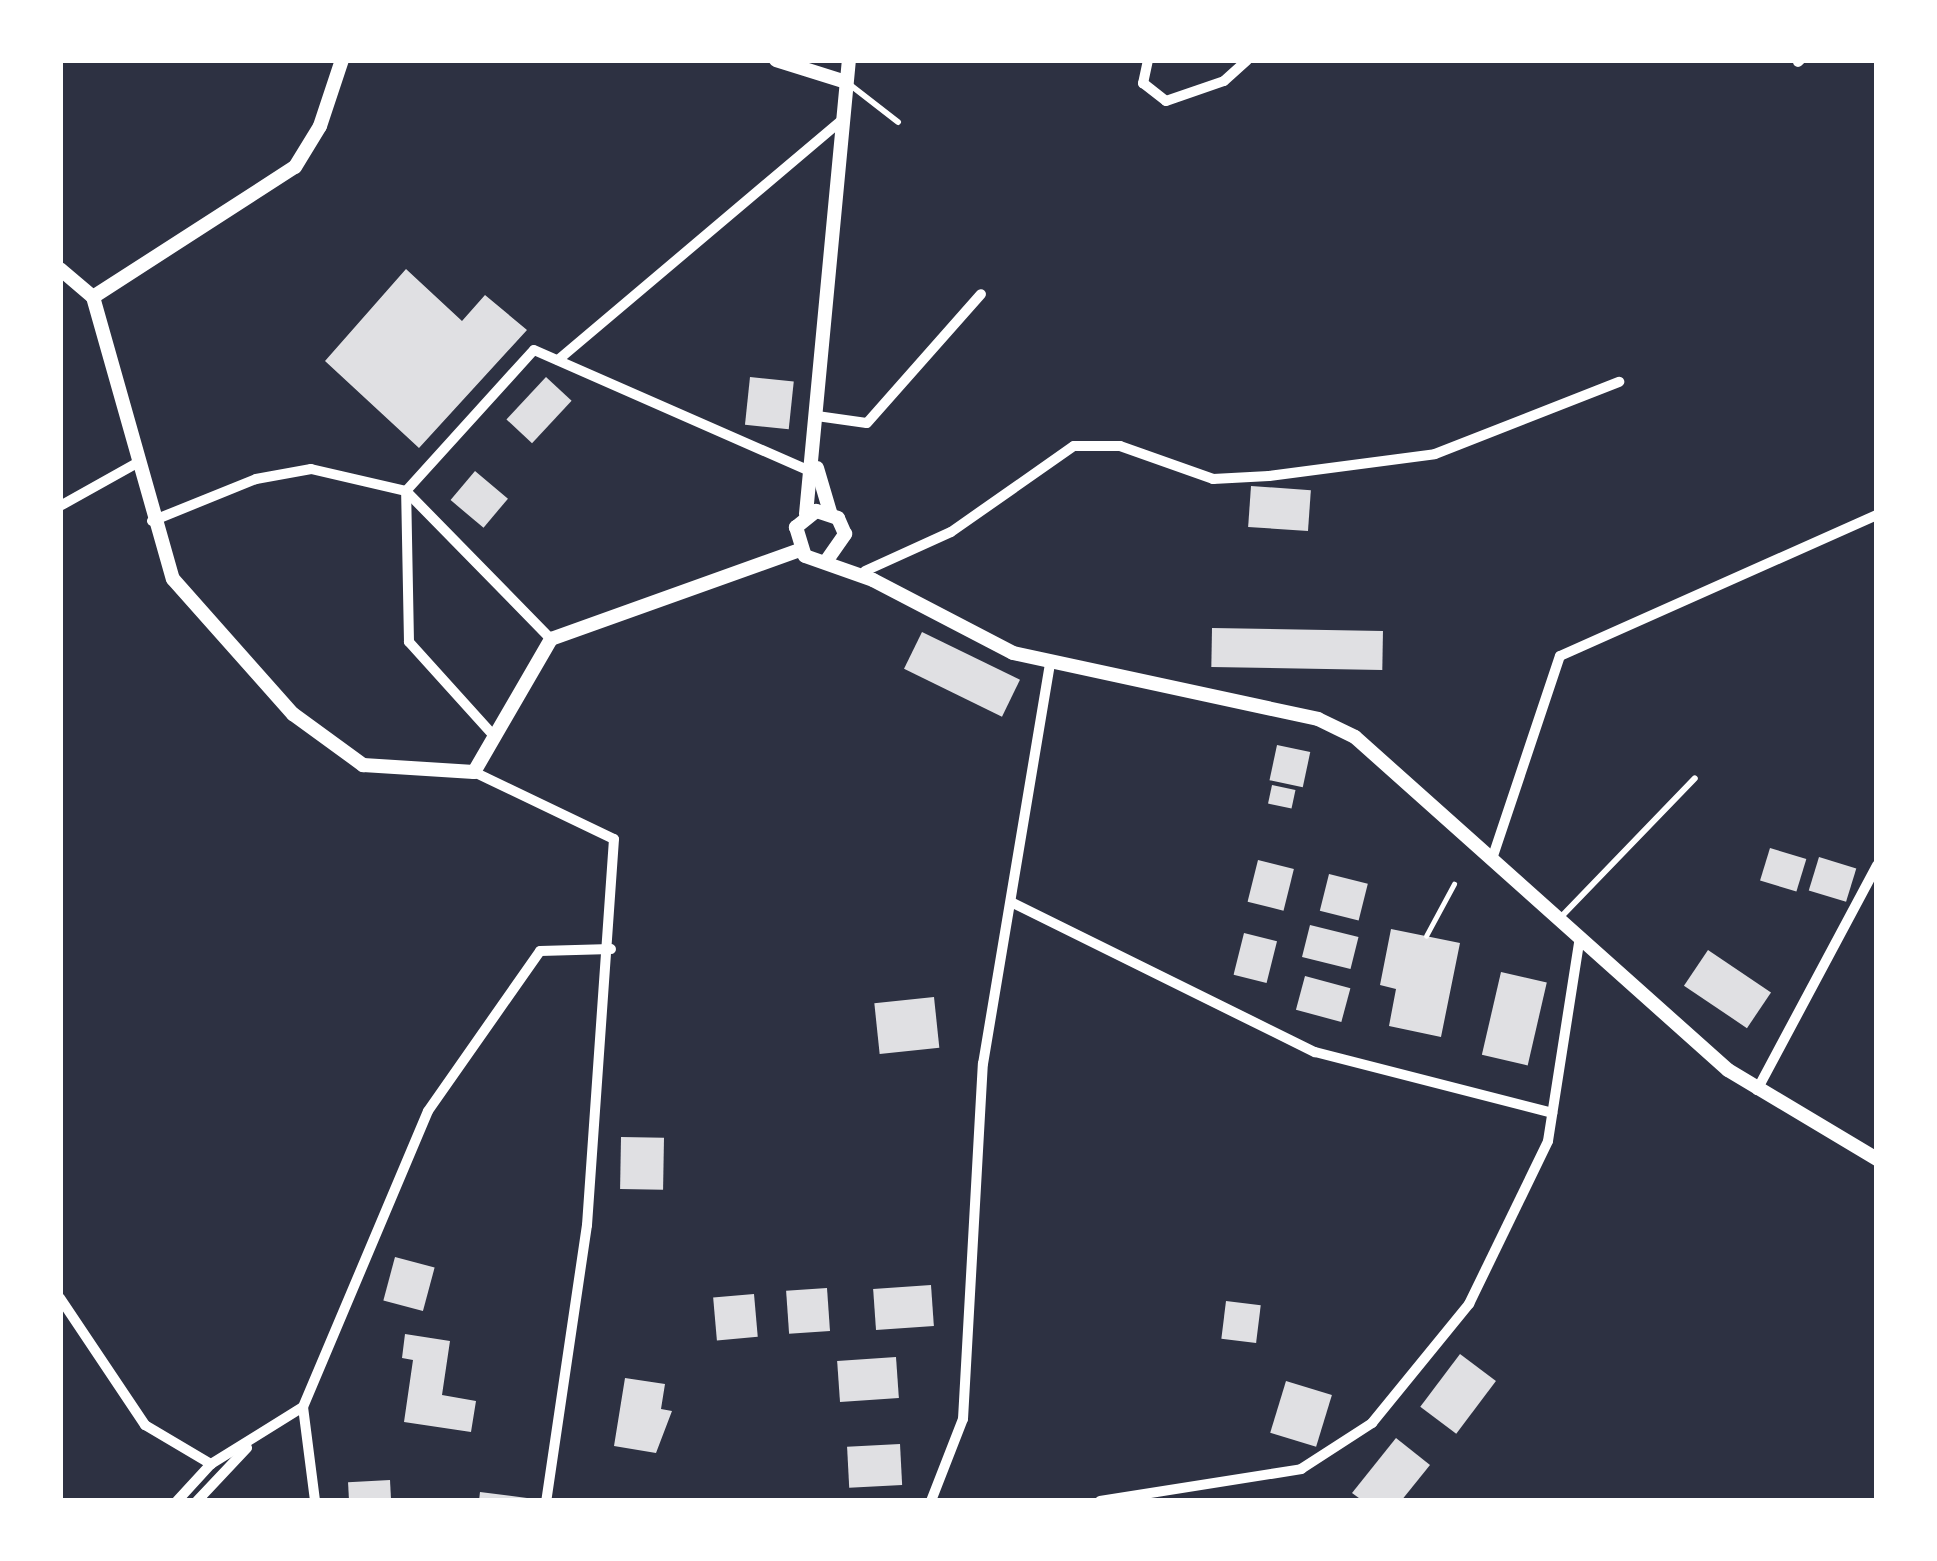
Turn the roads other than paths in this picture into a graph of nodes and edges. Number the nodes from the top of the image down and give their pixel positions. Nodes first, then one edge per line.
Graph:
1 (342, 60) edge
2 (776, 60) edge
3 (849, 60) edge
4 (1148, 60) edge
5 (1247, 60) edge
6 (846, 82) junction
7 (843, 119) junction
8 (898, 122) dead end
9 (60, 268) edge
10 (980, 295) dead end
11 (93, 297) junction
12 (558, 361) junction
13 (1619, 382) dead end
14 (817, 416) junction
15 (136, 463) junction
16 (813, 465) junction
17 (406, 491) junction
18 (60, 506) edge
19 (830, 512) junction
20 (806, 514) junction
21 (1877, 515) edge
22 (152, 521) junction
23 (844, 543) junction
24 (799, 550) junction
25 (827, 560) junction
26 (869, 575) junction
27 (551, 639) junction
28 (1050, 665) junction
29 (494, 736) junction
30 (474, 772) junction
31 (1695, 778) dead end
32 (1493, 856) junction
33 (1877, 865) edge
34 (1011, 902) junction
35 (1560, 918) junction
36 (1580, 937) junction
37 (611, 949) junction
38 (1757, 1090) junction
39 (1552, 1113) junction
40 (1877, 1159) edge
41 (60, 1298) edge
42 (303, 1407) junction
43 (262, 1432) junction
44 (211, 1464) junction
45 (177, 1501) edge
46 (197, 1501) edge
47 (315, 1501) edge
48 (546, 1501) edge
49 (931, 1501) edge
50 (1100, 1501) edge

1 - 11 street
2 - 6 street
3 - 6 street
4 - 5 street
6 - 7 street
6 - 8 lane
7 - 12 street
7 - 14 street
9 - 11 street
10 - 14 street
11 - 15 street
12 - 16 street
12 - 17 street
13 - 26 street
14 - 16 street
15 - 18 street
15 - 22 street
16 - 19 street
16 - 20 street
17 - 22 street
17 - 27 street
17 - 29 street
19 - 20 street
19 - 23 street
20 - 24 street
21 - 32 street
22 - 30 street
23 - 25 street
23 - 26 street
24 - 25 street
24 - 27 street
25 - 26 street
26 - 28 street
27 - 29 street
28 - 32 street
28 - 34 street
29 - 30 street
30 - 37 street
31 - 35 lane
32 - 35 street
33 - 38 street
34 - 39 street
34 - 49 street
35 - 36 street
36 - 38 street
36 - 39 street
37 - 42 street
37 - 48 street
38 - 40 street
39 - 50 street
41 - 44 street
42 - 43 street
42 - 47 street
43 - 44 street
43 - 46 street
44 - 45 street

